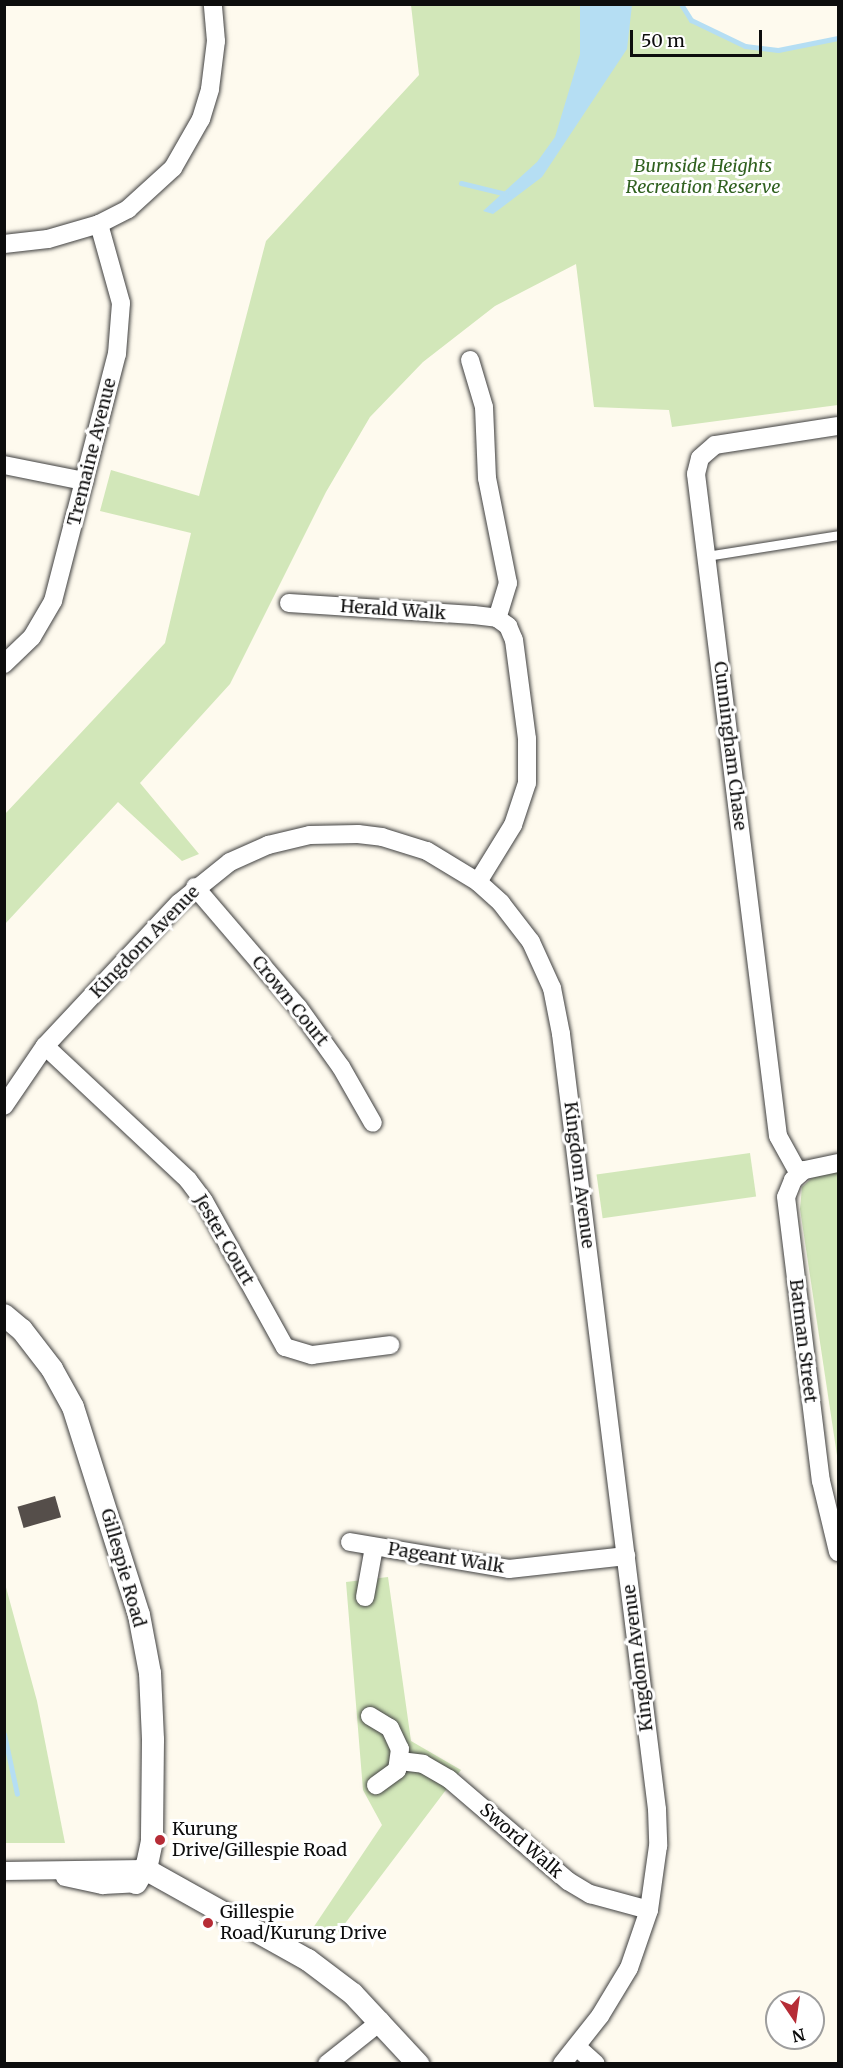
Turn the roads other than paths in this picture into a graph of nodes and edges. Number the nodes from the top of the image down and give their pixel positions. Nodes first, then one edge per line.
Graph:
1 (213, 4) edge
2 (99, 224) junction
3 (4, 244) edge
4 (470, 360) dead end
5 (838, 426) edge
6 (4, 465) edge
7 (84, 481) junction
8 (838, 534) edge
9 (706, 556) junction
10 (290, 603) dead end
11 (497, 618) junction
12 (4, 664) edge
13 (478, 882) junction
14 (195, 887) junction
15 (45, 1046) junction
16 (4, 1106) edge
17 (373, 1123) dead end
18 (838, 1163) edge
19 (799, 1174) junction
20 (4, 1315) edge
21 (4, 1332) edge
22 (390, 1345) dead end
23 (36, 1349) junction
24 (350, 1542) dead end
25 (374, 1547) junction
26 (838, 1552) edge
27 (626, 1556) junction
28 (365, 1597) dead end
29 (370, 1716) dead end
30 (400, 1761) junction
31 (376, 1785) dead end
32 (4, 1872) edge
33 (138, 1873) junction
34 (649, 1910) junction
35 (381, 2021) junction
36 (577, 2047) junction
37 (327, 2064) edge
38 (418, 2064) edge
39 (562, 2064) edge
40 (596, 2064) edge

1 - 2 street
2 - 3 street
2 - 7 street, Tremaine Avenue
4 - 11 street
5 - 9 street, Cunningham Chase
6 - 7 street
7 - 12 street, Tremaine Avenue
8 - 9 lane
9 - 19 street, Cunningham Chase
10 - 11 street, Herald Walk
11 - 13 street
13 - 14 street, Kingdom Avenue
13 - 27 street, Kingdom Avenue
14 - 15 street, Kingdom Avenue
14 - 17 street, Crown Court
15 - 16 street, Kingdom Avenue
15 - 22 street, Jester Court
18 - 19 street
19 - 26 street, Batman Street
20 - 23 street, Gillespie Road
21 - 23 street, Gillespie Road
23 - 33 street, Gillespie Road
24 - 25 street, Pageant Walk
25 - 27 street, Pageant Walk
25 - 28 street, Pageant Walk
27 - 34 street, Kingdom Avenue
29 - 30 street
30 - 31 street
30 - 34 street, Sword Walk
32 - 33 street
33 - 35 street
34 - 36 street, Kingdom Avenue
35 - 37 street
35 - 38 street
36 - 39 street, Kingdom Avenue
36 - 40 street

